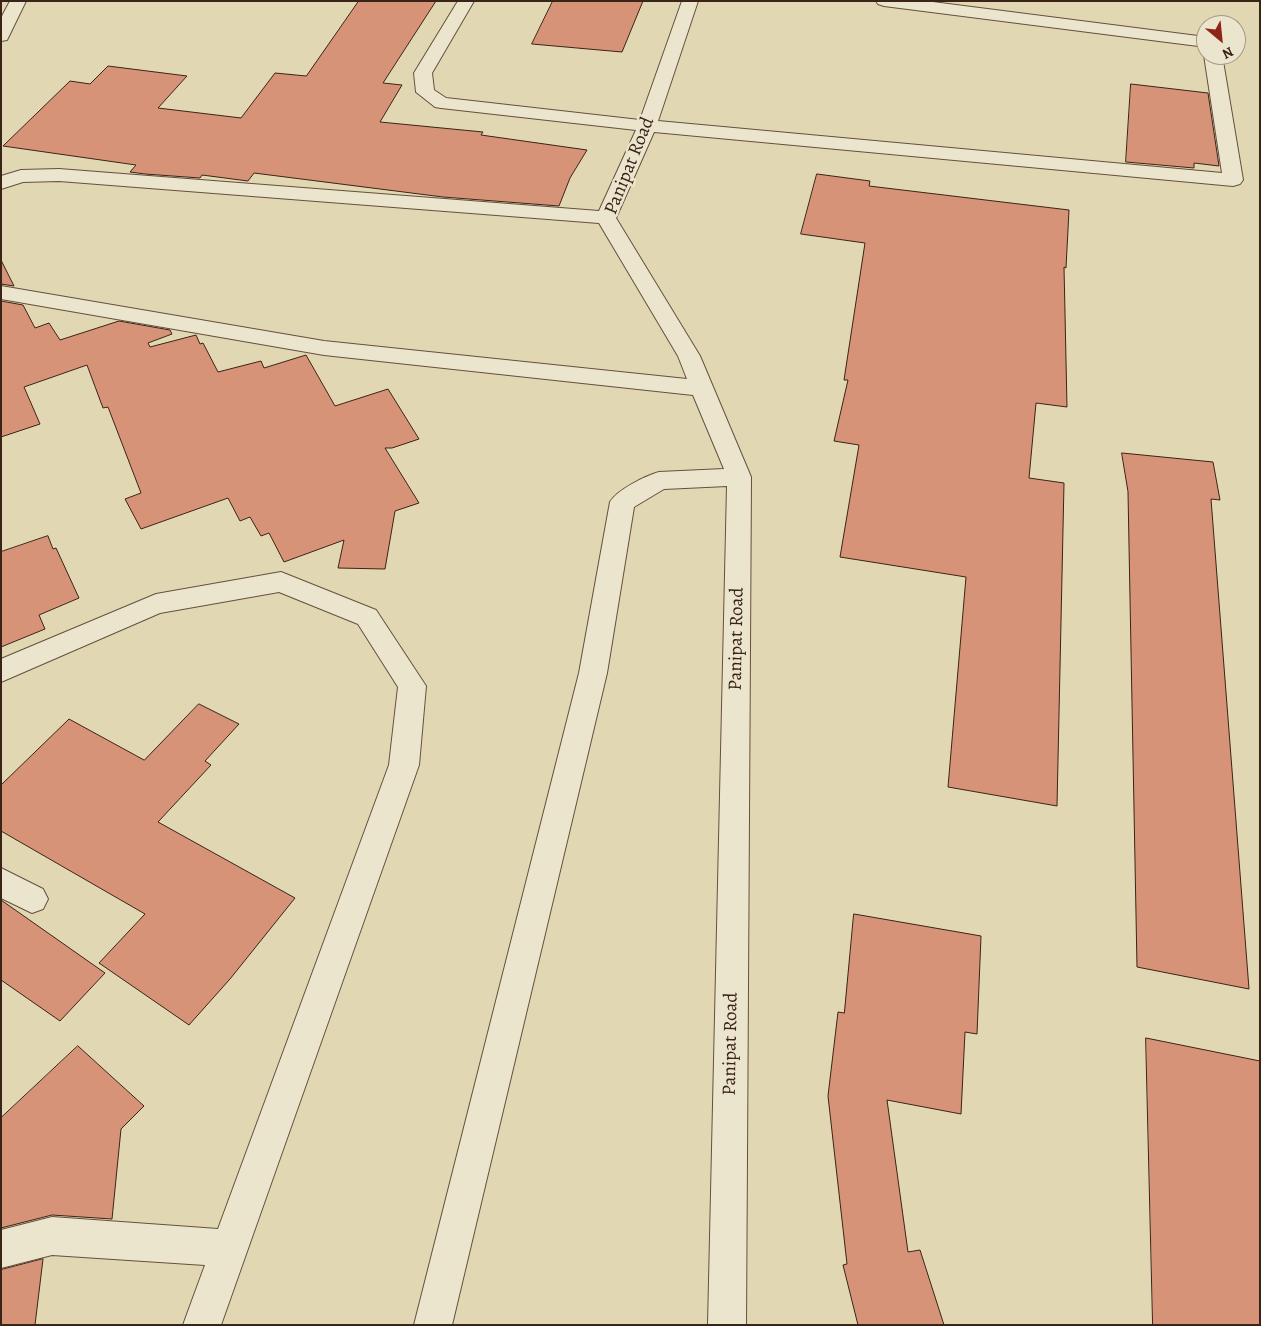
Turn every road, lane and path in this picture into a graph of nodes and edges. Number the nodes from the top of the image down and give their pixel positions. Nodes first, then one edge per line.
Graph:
1 (18, 1) edge
2 (466, 1) edge
3 (690, 1) edge
4 (884, 1) edge
5 (1, 36) edge
6 (1196, 41) edge
7 (1215, 65) edge
8 (647, 126) junction
9 (1, 183) edge
10 (606, 218) junction
11 (1, 292) edge
12 (702, 388) junction
13 (739, 477) junction
14 (1, 671) edge
15 (1, 882) edge
16 (32, 899) dead end
17 (230, 1248) junction
18 (1, 1249) edge
19 (202, 1325) edge
20 (433, 1325) edge
21 (727, 1325) edge

1 - 5 street
2 - 8 street
3 - 8 street, Panipat Road
4 - 6 street
7 - 8 street
8 - 10 street, Panipat Road
9 - 10 street
10 - 12 street, Panipat Road
11 - 12 street
12 - 13 street, Panipat Road
13 - 20 street
13 - 21 street, Panipat Road
14 - 17 street
15 - 16 street
17 - 18 street
17 - 19 street

